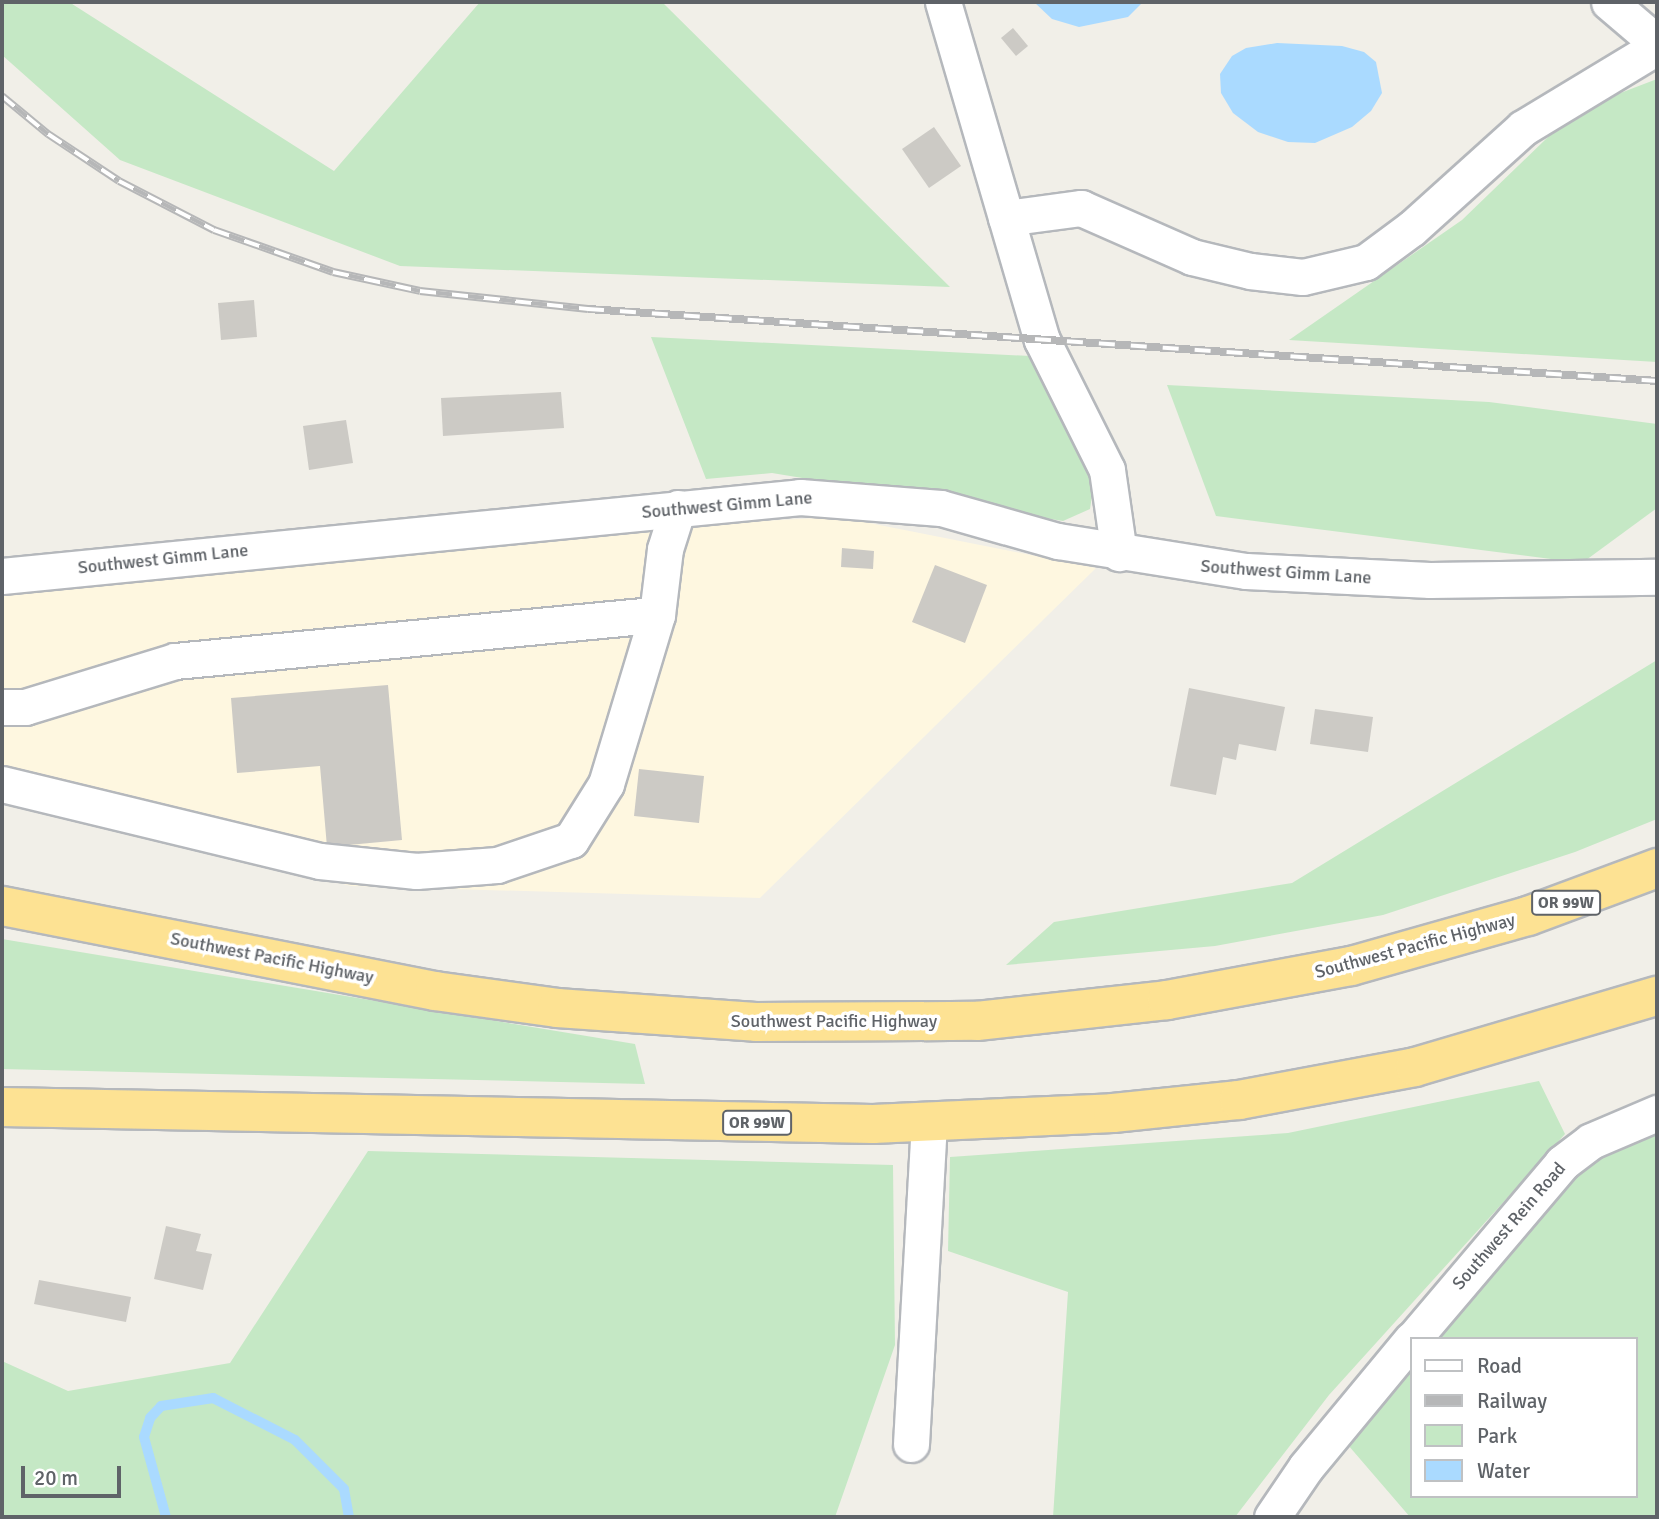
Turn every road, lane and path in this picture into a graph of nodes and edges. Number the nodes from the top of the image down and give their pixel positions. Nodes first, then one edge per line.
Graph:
1 (943, 2) edge
2 (1609, 2) edge
3 (1657, 45) edge
4 (1006, 218) junction
5 (678, 508) junction
6 (1119, 553) junction
7 (2, 576) edge
8 (1657, 577) edge
9 (657, 615) junction
10 (2, 707) edge
11 (2, 784) edge
12 (1657, 868) edge
13 (2, 906) edge
14 (1657, 996) edge
15 (2, 1107) edge
16 (1657, 1113) edge
17 (929, 1123) junction
18 (1414, 1337) edge
19 (1410, 1341) edge
20 (911, 1444) dead end
21 (1272, 1517) edge

1 - 4 street
2 - 3 street
3 - 4 street
4 - 6 street
5 - 6 street, Southwest Gimm Lane
5 - 7 street, Southwest Gimm Lane
5 - 9 street
6 - 8 street, Southwest Gimm Lane
9 - 10 street
9 - 11 street
12 - 13 highway, Southwest Pacific Highway / OR 99W
14 - 17 highway, OR 99W
15 - 17 highway, OR 99W
16 - 18 street, Southwest Rein Road
17 - 20 street
19 - 21 street, Southwest Rein Road

